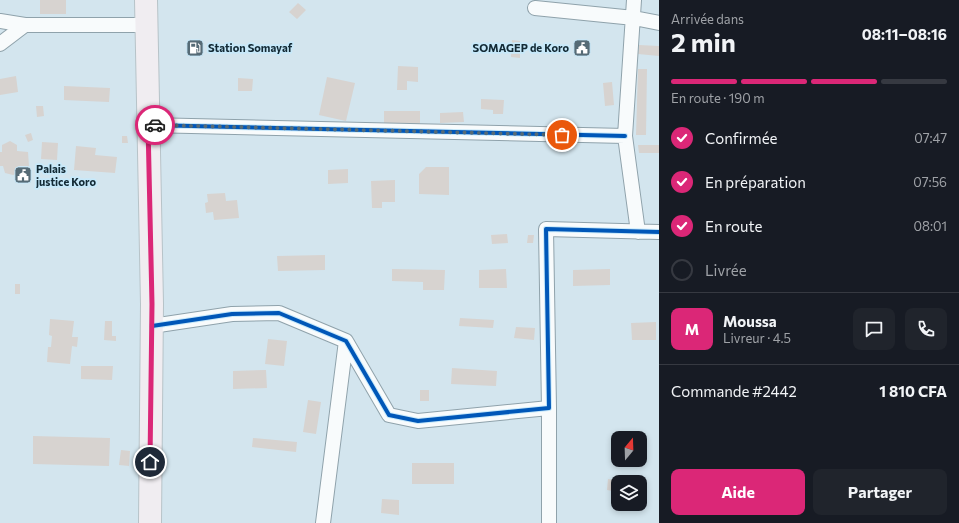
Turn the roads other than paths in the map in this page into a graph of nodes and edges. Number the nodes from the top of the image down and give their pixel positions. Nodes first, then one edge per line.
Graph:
1 (146, 0) edge
2 (634, 0) edge
3 (535, 8) dead end
4 (634, 18) junction
5 (0, 21) edge
6 (659, 23) edge
7 (25, 25) junction
8 (146, 25) junction
9 (0, 44) edge
10 (148, 125) junction
11 (625, 136) junction
12 (638, 232) junction
13 (659, 232) edge
14 (152, 326) junction
15 (346, 341) junction
16 (549, 408) junction
17 (150, 523) edge
18 (323, 523) edge
19 (549, 523) edge

1 - 8 main road
2 - 4 street
3 - 4 street
4 - 6 street
4 - 11 street
5 - 7 street
7 - 8 street
7 - 9 street
8 - 10 main road
10 - 11 street
10 - 14 main road
11 - 12 street
12 - 13 street
12 - 16 street
14 - 15 street
14 - 17 main road
15 - 16 street
15 - 18 street
16 - 19 street

